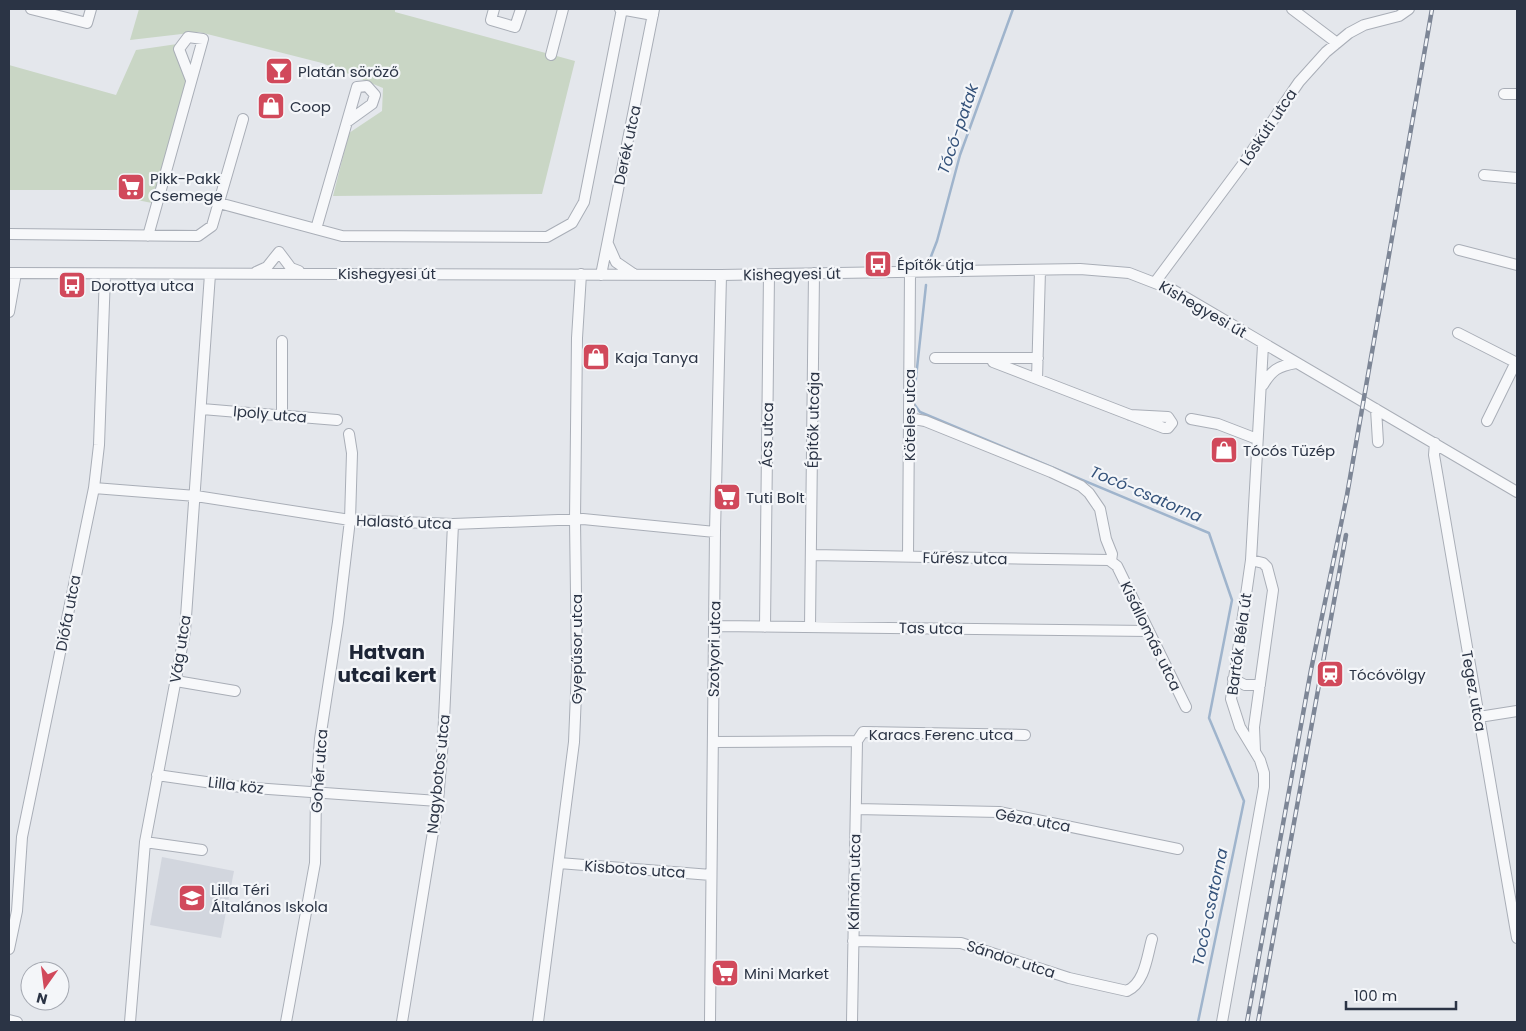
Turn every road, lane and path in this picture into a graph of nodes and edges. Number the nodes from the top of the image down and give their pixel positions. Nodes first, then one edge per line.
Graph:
1 (31, 9) edge
2 (91, 9) edge
3 (494, 9) edge
4 (521, 9) edge
5 (562, 9) edge
6 (621, 9) edge
7 (1292, 9) edge
8 (1409, 9) edge
9 (653, 12) edge
10 (1337, 43) junction
11 (551, 54) dead end
12 (192, 80) dead end
13 (1504, 94) dead end
14 (1517, 94) edge
15 (243, 119) dead end
16 (347, 122) dead end
17 (1484, 175) dead end
18 (1517, 178) edge
19 (219, 203) junction
20 (316, 229) junction
21 (9, 234) edge
22 (148, 236) junction
23 (607, 241) junction
24 (1459, 250) dead end
25 (1517, 265) edge
26 (1040, 270) junction
27 (12, 273) edge
28 (254, 273) junction
29 (303, 273) junction
30 (814, 273) junction
31 (910, 273) junction
32 (105, 274) junction
33 (210, 274) junction
34 (581, 274) junction
35 (769, 274) junction
36 (601, 275) junction
37 (635, 275) junction
38 (721, 275) junction
39 (1156, 281) junction
40 (9, 312) edge
41 (1458, 333) dead end
42 (282, 341) dead end
43 (1263, 345) junction
44 (935, 358) dead end
45 (1038, 358) junction
46 (1017, 359) junction
47 (987, 360) junction
48 (1517, 362) edge
49 (1296, 363) junction
50 (1014, 370) junction
51 (1037, 379) junction
52 (1262, 386) junction
53 (202, 409) junction
54 (1376, 409) junction
55 (282, 415) junction
56 (1130, 415) dead end
57 (909, 418) junction
58 (1192, 419) dead end
59 (337, 420) dead end
60 (1487, 421) dead end
61 (349, 434) dead end
62 (1257, 439) junction
63 (1378, 442) dead end
64 (1435, 443) junction
65 (94, 488) junction
66 (1517, 492) edge
67 (196, 496) junction
68 (350, 520) junction
69 (575, 520) junction
70 (453, 524) junction
71 (715, 532) junction
72 (811, 555) junction
73 (908, 557) junction
74 (1251, 560) junction
75 (1114, 563) junction
76 (714, 626) junction
77 (765, 626) junction
78 (810, 627) junction
79 (1149, 631) junction
80 (1232, 679) junction
81 (176, 681) junction
82 (1260, 685) junction
83 (235, 691) dead end
84 (1186, 707) dead end
85 (1517, 712) edge
86 (1479, 717) junction
87 (1025, 735) dead end
88 (713, 742) junction
89 (857, 742) junction
90 (1255, 752) junction
91 (157, 775) junction
92 (316, 793) junction
93 (438, 800) junction
94 (856, 809) junction
95 (145, 842) junction
96 (1178, 848) dead end
97 (202, 850) dead end
98 (559, 863) junction
99 (711, 875) junction
100 (1517, 938) edge
101 (1152, 939) dead end
102 (854, 941) junction
103 (9, 949) edge
104 (9, 1020) edge
105 (16, 1022) edge
106 (130, 1022) edge
107 (286, 1022) edge
108 (402, 1022) edge
109 (538, 1022) edge
110 (710, 1022) edge
111 (852, 1022) edge
112 (1222, 1022) edge

1 - 2 street
3 - 4 street
5 - 11 street
6 - 9 street, Derék utca
6 - 20 street, Derék utca
7 - 10 street
8 - 10 street, Lóskúti utca
9 - 23 street, Derék utca
10 - 39 street, Lóskúti utca
12 - 22 street
13 - 14 street
15 - 19 street
16 - 20 street
17 - 18 street
19 - 20 street
19 - 22 street
21 - 22 street
23 - 36 street, Derék utca
23 - 37 street
24 - 25 street
26 - 31 street, Kishegyesi út
26 - 39 street, Kishegyesi út
26 - 45 street
27 - 32 street, Kishegyesi út
27 - 40 street
28 - 29 street, Kishegyesi út
28 - 29 street
28 - 33 street, Kishegyesi út
29 - 34 street, Kishegyesi út
30 - 31 street, Kishegyesi út
30 - 35 street, Kishegyesi út
30 - 72 street, Építők utcája
31 - 57 street, Köteles utca
32 - 33 street, Kishegyesi út
32 - 65 street, Diófa utca
33 - 53 street, Vág utca
34 - 36 street, Kishegyesi út
34 - 69 street, Gyepűsor utca
35 - 38 street, Kishegyesi út
35 - 77 street, Ács utca
36 - 37 street, Kishegyesi út
37 - 38 street, Kishegyesi út
38 - 71 street, Szotyori utca
39 - 43 street, Kishegyesi út
41 - 48 street
42 - 55 street
43 - 49 street, Kishegyesi út
43 - 52 street, Bartók Béla út
44 - 47 street
45 - 46 street
45 - 51 street
46 - 47 street
46 - 50 street
47 - 50 street
48 - 60 street
49 - 52 street
49 - 54 street, Kishegyesi út
50 - 51 street
51 - 56 street
52 - 62 street, Bartók Béla út
53 - 55 street, Ipoly utca
53 - 67 street, Vág utca
54 - 63 street
54 - 64 street, Kishegyesi út
55 - 59 street, Ipoly utca
57 - 73 street, Köteles utca
57 - 75 street, Kisállomás utca
58 - 62 street
61 - 68 street, Gohér utca
62 - 74 street, Bartók Béla út
64 - 66 street, Kishegyesi út
64 - 86 street, Tegez utca
65 - 67 street, Halastó utca
65 - 103 street, Diófa utca
67 - 68 street, Halastó utca
67 - 81 street, Vág utca
68 - 70 street, Halastó utca
68 - 92 street, Gohér utca
69 - 70 street, Halastó utca
69 - 71 street, Halastó utca
69 - 98 street, Gyepűsor utca
70 - 93 street, Nagybotos utca
71 - 76 street, Szotyori utca
72 - 73 street, Fűrész utca
72 - 78 street, Építők utcája
73 - 75 street, Fűrész utca
74 - 80 street, Bartók Béla út
74 - 82 street
75 - 79 street, Kisállomás utca
76 - 77 street, Tas utca
76 - 88 street, Szotyori utca
77 - 78 street, Tas utca
78 - 79 street, Tas utca
79 - 84 street, Kisállomás utca
80 - 82 street
80 - 90 street, Bartók Béla út
81 - 83 street
81 - 91 street, Vág utca
82 - 90 street
85 - 86 street
86 - 100 street, Tegez utca
87 - 89 street, Karacs Ferenc utca
88 - 89 street, Karacs Ferenc utca
88 - 99 street, Szotyori utca
89 - 94 street, Kálmán utca
90 - 112 street, Bartók Béla út
91 - 92 street, Lilla köz
91 - 95 street, Vág utca
92 - 93 street, Lilla köz
92 - 107 street, Gohér utca
93 - 108 street, Nagybotos utca
94 - 96 street, Géza utca
94 - 102 street, Kálmán utca
95 - 97 street
95 - 106 street, Vág utca
98 - 99 street, Kisbotos utca
98 - 109 street, Gyepűsor utca
99 - 110 street, Szotyori utca
101 - 102 street, Sándor utca
102 - 111 street, Kálmán utca
104 - 105 street

